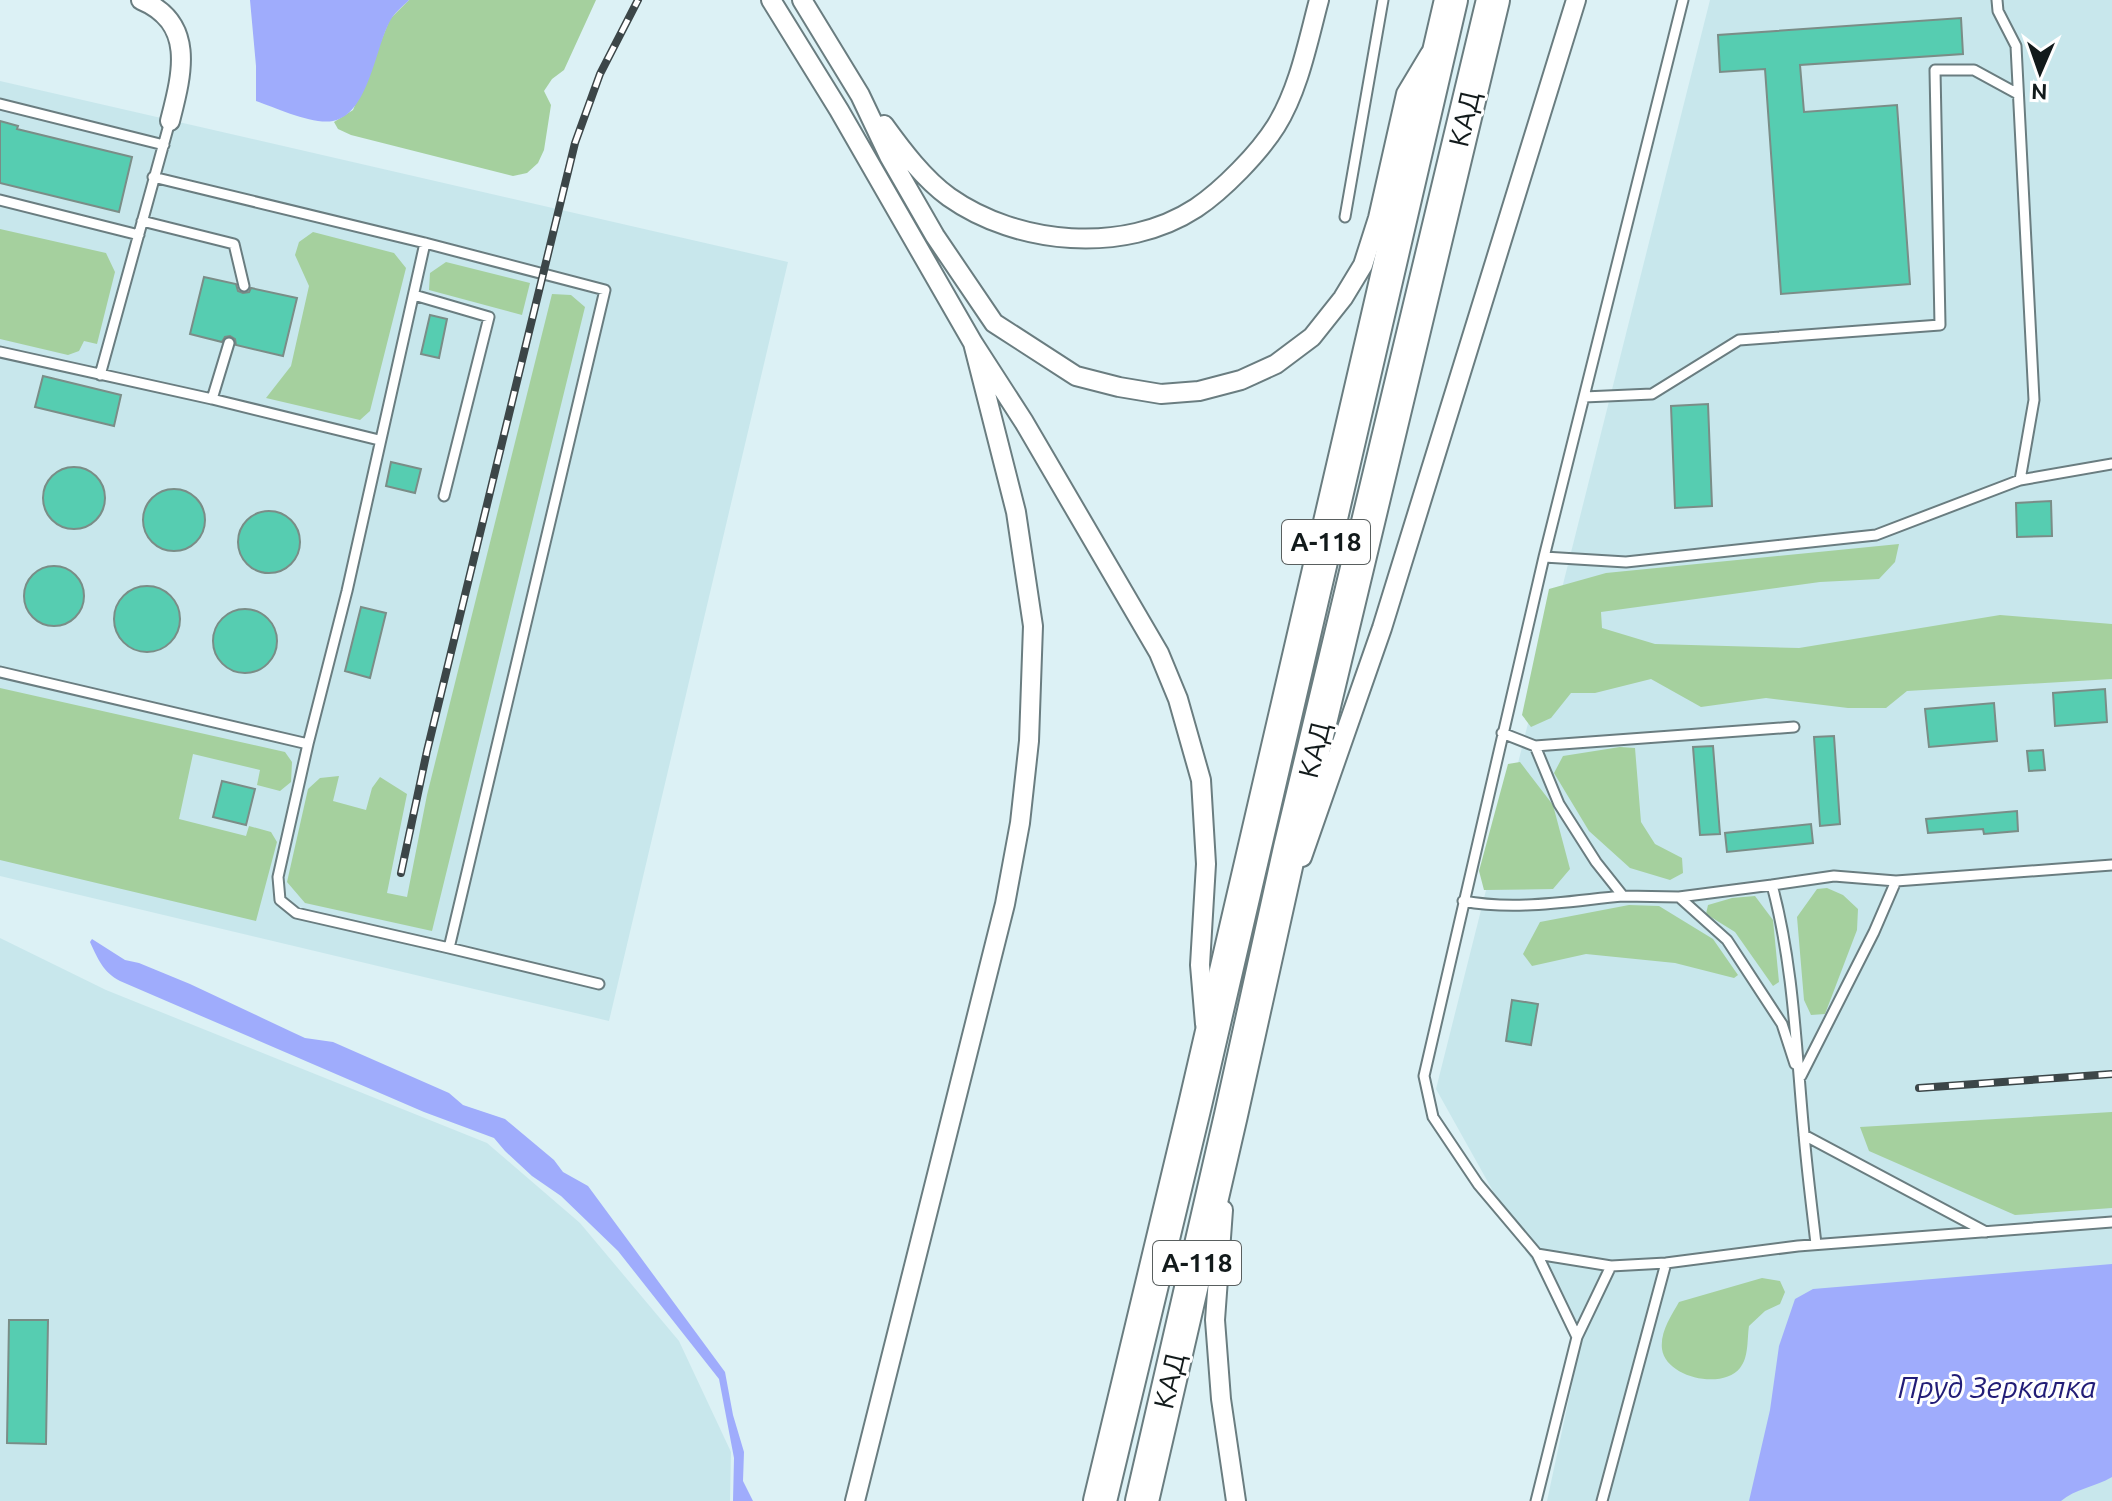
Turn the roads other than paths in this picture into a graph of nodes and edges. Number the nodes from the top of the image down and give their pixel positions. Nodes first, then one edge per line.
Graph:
1 (141, 0) edge
2 (771, 0) edge
3 (802, 0) edge
4 (1319, 0) edge
5 (1383, 0) edge
6 (1493, 0) edge
7 (1576, 0) edge
8 (1683, 0) edge
9 (1997, 0) edge
10 (1448, 15) edge
11 (2018, 94) junction
12 (860, 95) junction
13 (0, 104) edge
14 (170, 121) joint
15 (164, 145) junction
16 (153, 177) junction
17 (0, 200) edge
18 (1345, 217) dead end
19 (142, 221) junction
20 (139, 235) junction
21 (425, 243) junction
22 (244, 286) dead end
23 (414, 295) junction
24 (229, 343) dead end
25 (973, 343) junction
26 (0, 352) edge
27 (100, 375) junction
28 (1584, 397) junction
29 (212, 399) junction
30 (379, 440) junction
31 (2112, 464) edge
32 (2020, 480) junction
33 (444, 496) dead end
34 (1544, 557) junction
35 (0, 672) edge
36 (1794, 727) dead end
37 (1502, 733) junction
38 (308, 744) junction
39 (1535, 746) junction
40 (2112, 865) edge
41 (1896, 881) junction
42 (1772, 885) junction
43 (1623, 896) junction
44 (1679, 897) junction
45 (1463, 901) junction
46 (449, 948) junction
47 (1268, 954) junction
48 (599, 984) dead end
49 (1207, 1055) junction
50 (1799, 1078) junction
51 (1231, 1115) junction
52 (1804, 1135) junction
53 (2112, 1222) edge
54 (1986, 1232) junction
55 (1816, 1244) junction
56 (1537, 1254) junction
57 (1666, 1263) junction
58 (1611, 1266) junction
59 (1577, 1337) junction
60 (855, 1501) edge
61 (1100, 1501) edge
62 (1142, 1501) edge
63 (1236, 1501) edge
64 (1536, 1501) edge
65 (1602, 1501) edge

1 - 14 street
2 - 25 street
3 - 12 street
4 - 12 street
5 - 18 lane
6 - 47 highway, КАД / А-118
7 - 47 street
8 - 28 lane
9 - 11 lane
10 - 12 street
10 - 49 highway, КАД / А-118
11 - 28 lane
11 - 32 lane
13 - 15 lane
14 - 15 lane
15 - 16 lane
16 - 19 lane
16 - 21 lane
17 - 20 lane
19 - 20 lane
19 - 22 lane
20 - 27 lane
21 - 23 lane
21 - 46 lane
23 - 30 lane
23 - 33 lane
24 - 29 lane
25 - 49 street
25 - 60 street
26 - 27 lane
27 - 29 lane
28 - 34 lane
29 - 30 lane
30 - 38 lane
31 - 32 lane
32 - 34 lane
34 - 37 lane
35 - 38 lane
36 - 39 lane
37 - 39 lane
37 - 45 lane
38 - 46 lane
39 - 43 lane
40 - 41 lane
41 - 42 lane
41 - 50 lane
42 - 44 lane
42 - 50 lane
43 - 44 lane
43 - 45 lane
44 - 50 lane
45 - 56 lane
46 - 48 lane
47 - 51 highway, КАД / А-118
49 - 61 highway, КАД / А-118
50 - 52 lane
51 - 62 highway, КАД / А-118
51 - 63 street
52 - 54 lane
52 - 55 lane
53 - 54 lane
54 - 55 lane
55 - 57 lane
56 - 58 lane
56 - 59 lane
57 - 58 lane
57 - 65 lane
58 - 59 lane
59 - 64 lane

